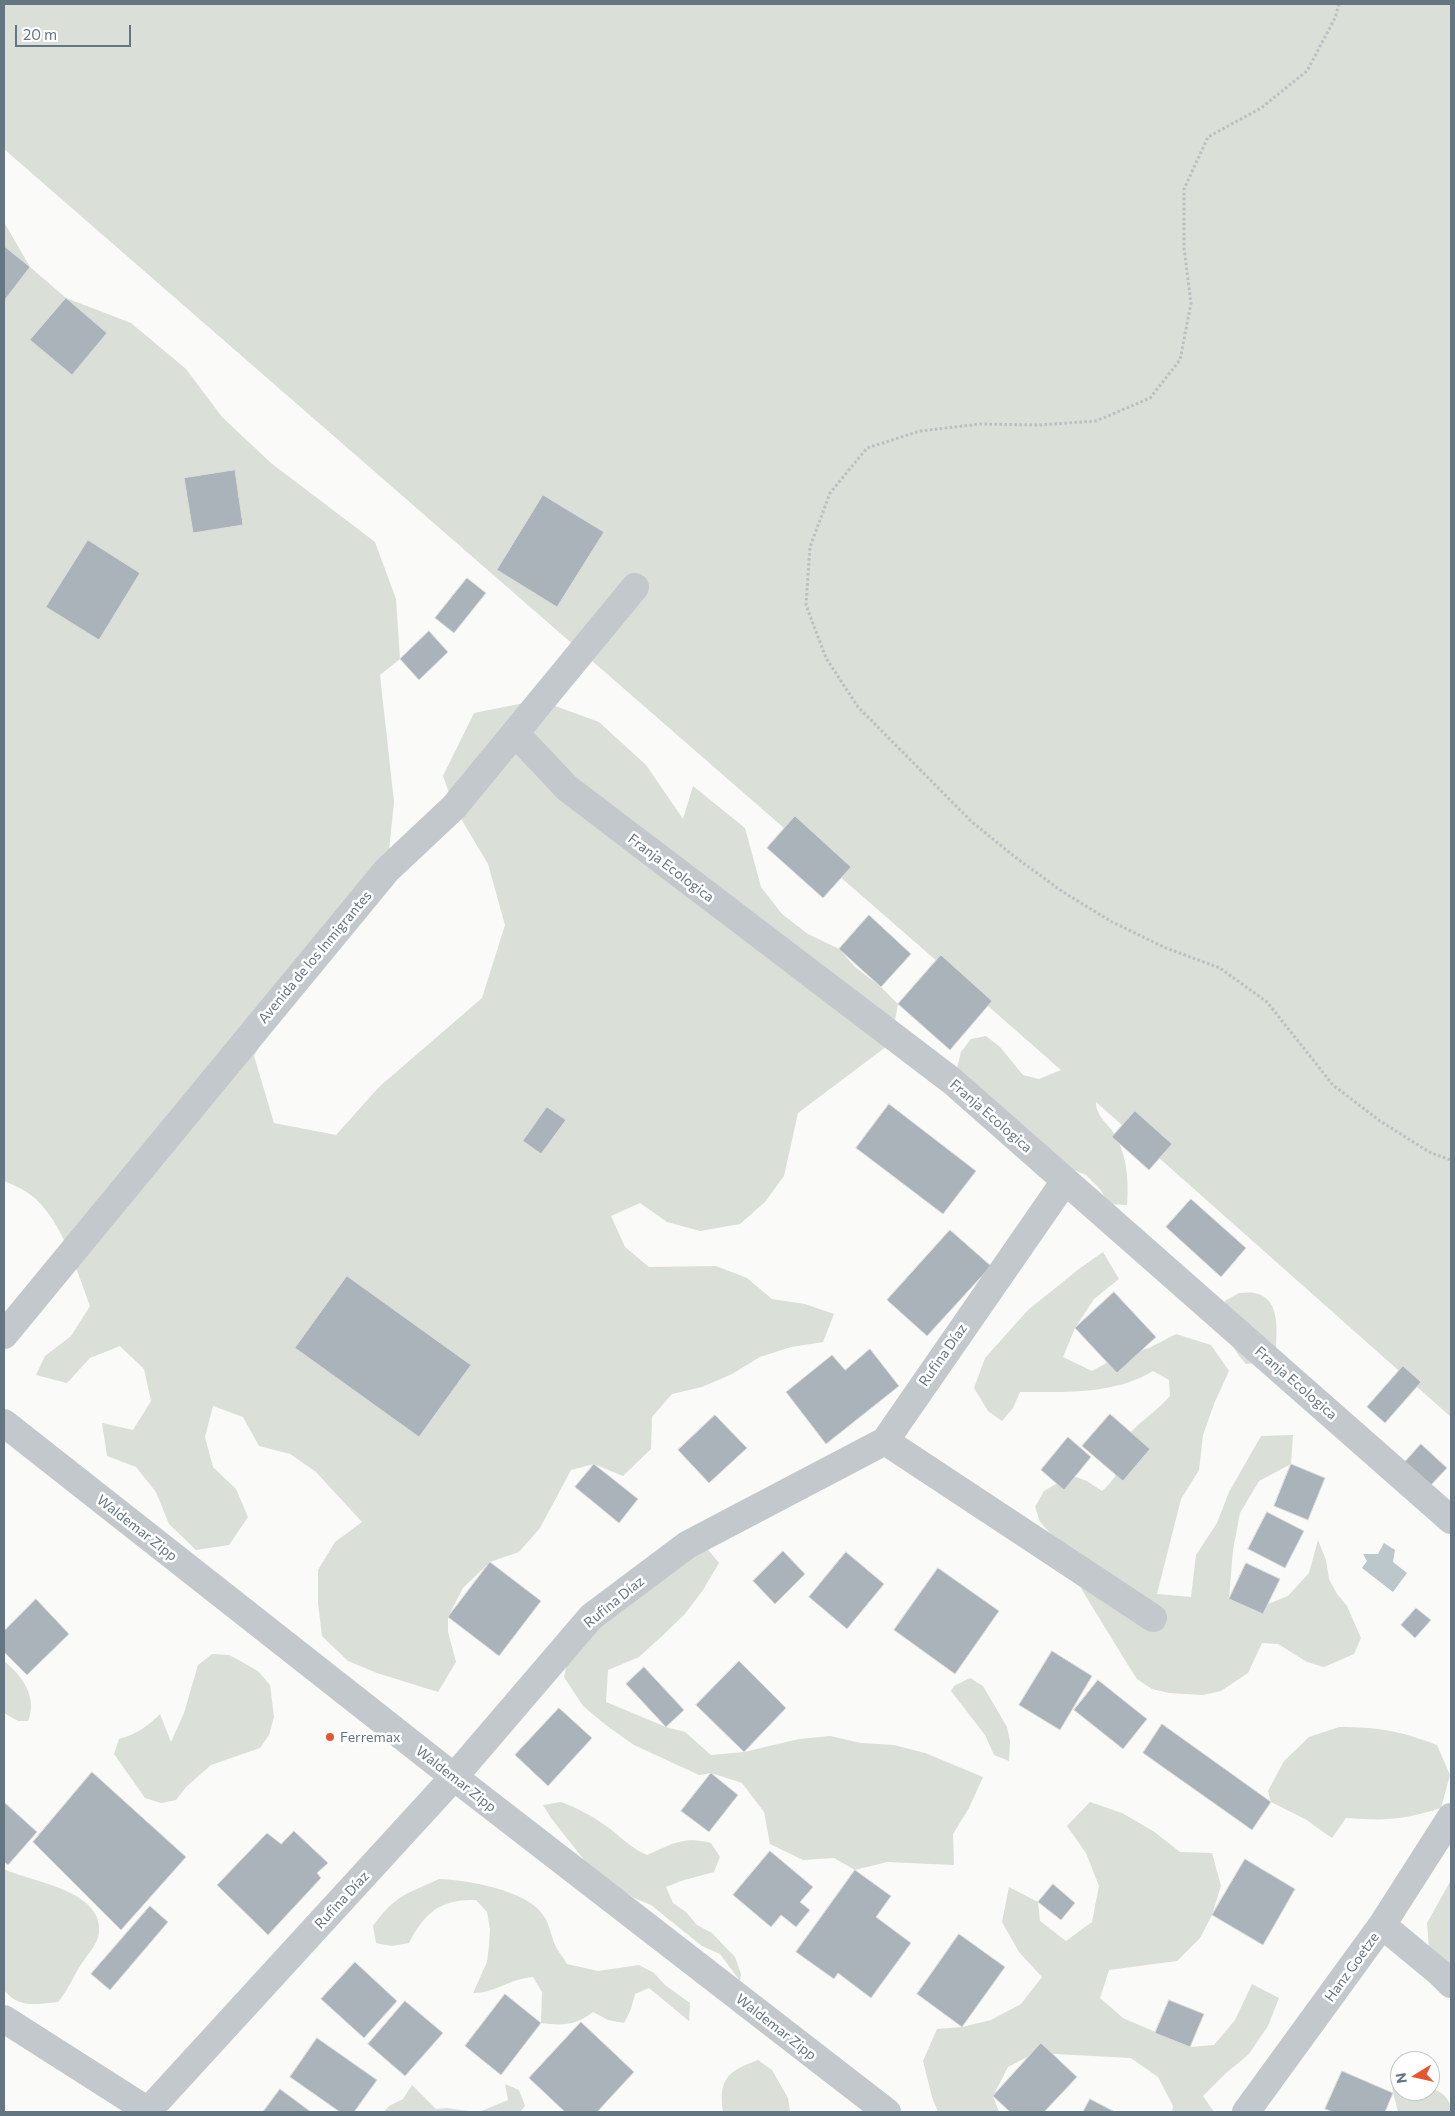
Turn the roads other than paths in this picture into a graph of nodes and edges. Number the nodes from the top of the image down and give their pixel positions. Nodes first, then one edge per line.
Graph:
1 (635, 587) dead end
2 (515, 733) junction
3 (1065, 1181) junction
4 (4, 1334) edge
5 (4, 1423) edge
6 (885, 1441) junction
7 (1451, 1520) edge
8 (1153, 1618) dead end
9 (454, 1778) junction
10 (1451, 1817) edge
11 (1382, 1925) junction
12 (1451, 1984) edge
13 (4, 2019) edge
14 (148, 2112) edge
15 (887, 2112) edge
16 (1246, 2112) edge

1 - 2 street, Avenida de los Inmigrantes
2 - 3 street, Franja Ecologica
2 - 4 street, Avenida de los Inmigrantes
3 - 6 street, Rufina Díaz
3 - 7 street, Franja Ecologica
5 - 9 street, Waldemar Zipp
6 - 8 street
6 - 9 street, Rufina Díaz
9 - 14 street, Rufina Díaz
9 - 15 street, Waldemar Zipp
10 - 11 street, Hanz Goetze
11 - 12 street
11 - 16 street, Hanz Goetze
13 - 14 street

